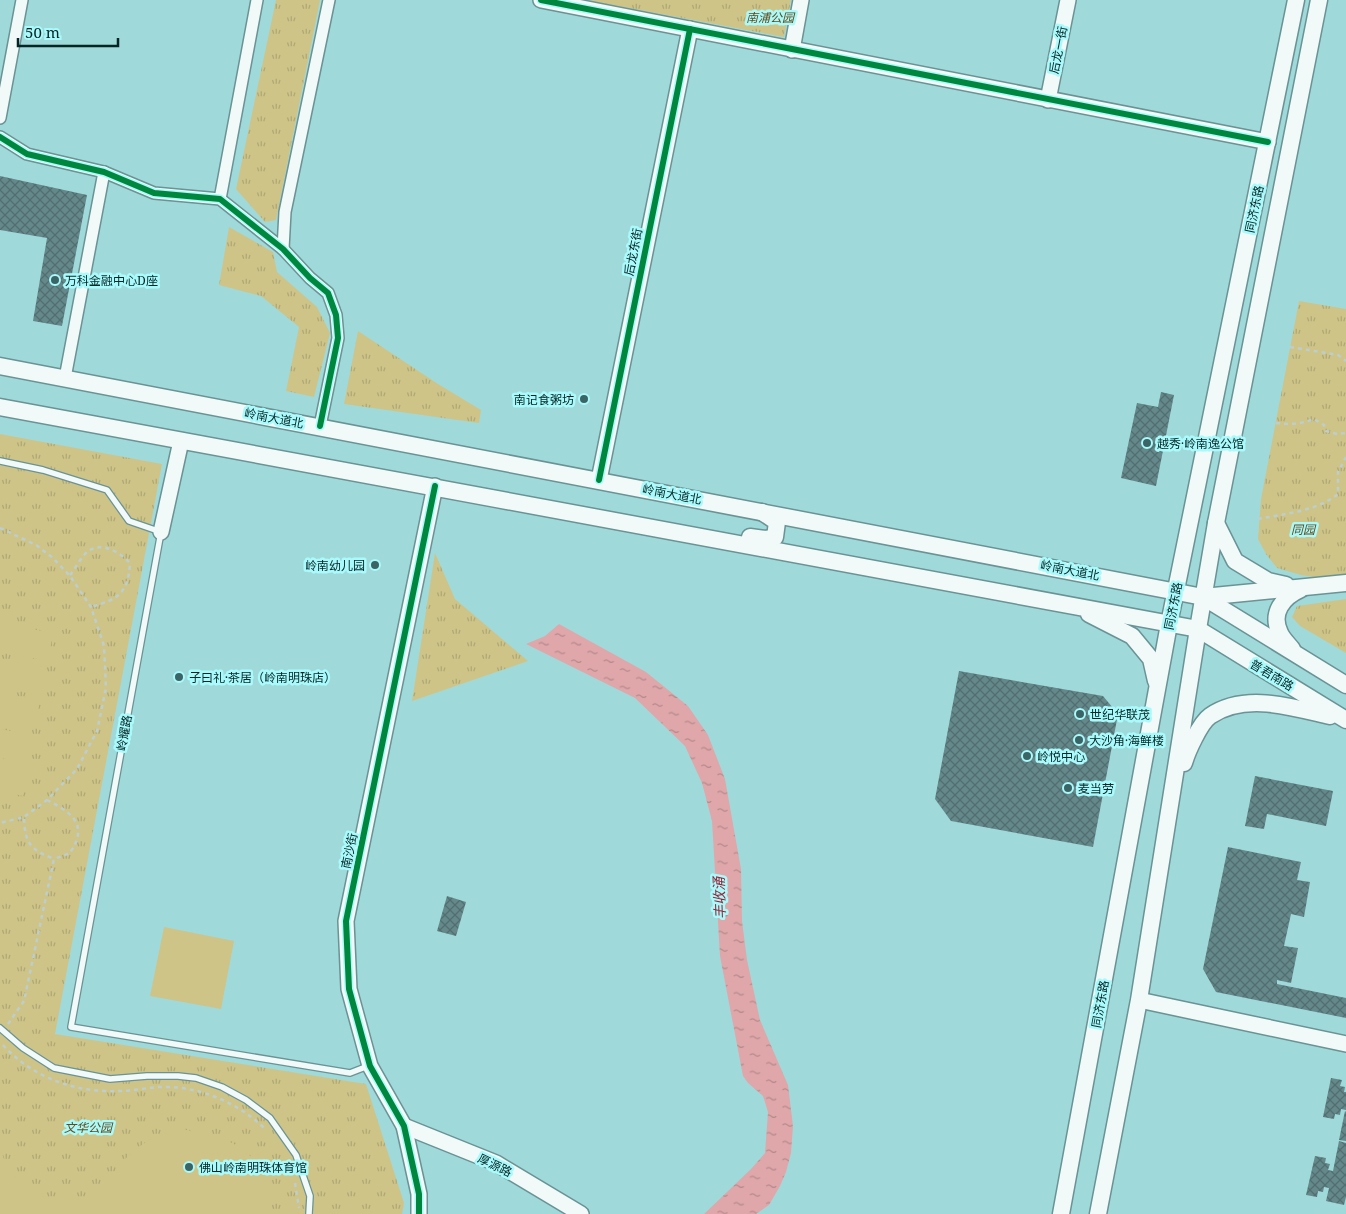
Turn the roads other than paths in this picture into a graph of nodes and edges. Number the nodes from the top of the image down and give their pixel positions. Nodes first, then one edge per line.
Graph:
1 (22, 0) edge
2 (257, 0) edge
3 (328, 0) edge
4 (541, 0) edge
5 (801, 0) edge
6 (1068, 0) edge
7 (1296, 0) edge
8 (1319, 0) edge
9 (558, 1) edge
10 (690, 29) junction
11 (792, 50) junction
12 (1048, 100) junction
13 (0, 118) edge
14 (0, 137) edge
15 (1268, 142) junction
16 (104, 172) junction
17 (220, 200) junction
18 (283, 249) junction
19 (0, 366) edge
20 (65, 378) junction
21 (0, 407) edge
22 (320, 426) junction
23 (181, 441) junction
24 (0, 461) edge
25 (599, 480) junction
26 (435, 486) junction
27 (761, 511) junction
28 (1216, 523) junction
29 (161, 532) junction
30 (692, 534) junction
31 (1346, 583) edge
32 (1305, 588) junction
33 (1176, 591) junction
34 (1203, 597) junction
35 (1074, 606) junction
36 (1169, 624) junction
37 (1198, 629) junction
38 (1296, 655) junction
39 (1346, 685) edge
40 (1158, 688) junction
41 (1346, 720) edge
42 (1171, 801) junction
43 (1139, 1000) junction
44 (1, 1029) edge
45 (1346, 1044) edge
46 (370, 1066) junction
47 (404, 1126) junction
48 (309, 1214) edge
49 (419, 1214) edge
50 (581, 1214) edge
51 (1061, 1214) edge
52 (1098, 1214) edge

1 - 13 street
2 - 17 street
3 - 18 street
4 - 9 street
5 - 11 street
6 - 12 street, 后龙一街
7 - 15 main road, 同济东路
8 - 28 main road, 同济东路
9 - 10 street
10 - 11 street
10 - 25 street, 后龙东街
11 - 12 street
12 - 15 street
14 - 16 street
15 - 33 main road, 同济东路
16 - 17 street
16 - 20 street
17 - 18 street
18 - 22 street
19 - 20 main road, 岭南大道北
20 - 22 main road, 岭南大道北
21 - 23 main road
22 - 25 main road, 岭南大道北
23 - 26 main road
23 - 29 street, 岭耀路
24 - 29 lane
25 - 27 main road, 岭南大道北
26 - 30 main road
26 - 46 street, 南沙街
27 - 30 main road
27 - 33 main road, 岭南大道北
28 - 32 main road
28 - 34 main road, 同济东路
29 - 46 lane, 岭耀路
30 - 35 main road
31 - 32 main road, 岭南大道北
32 - 34 main road, 岭南大道北
32 - 38 main road
33 - 34 main road, 岭南大道北
33 - 36 main road, 同济东路
34 - 37 main road, 同济东路
34 - 38 main road
35 - 36 main road
35 - 40 main road
36 - 37 main road
36 - 40 main road, 同济东路
37 - 41 main road, 普君南路
37 - 42 main road, 同济东路
38 - 39 main road
40 - 51 main road, 同济东路
41 - 42 main road
42 - 43 main road, 同济东路
43 - 45 street
43 - 52 main road, 同济东路
44 - 48 lane
46 - 47 street, 南沙街
47 - 49 street, 南沙街
47 - 50 street, 厚源路

